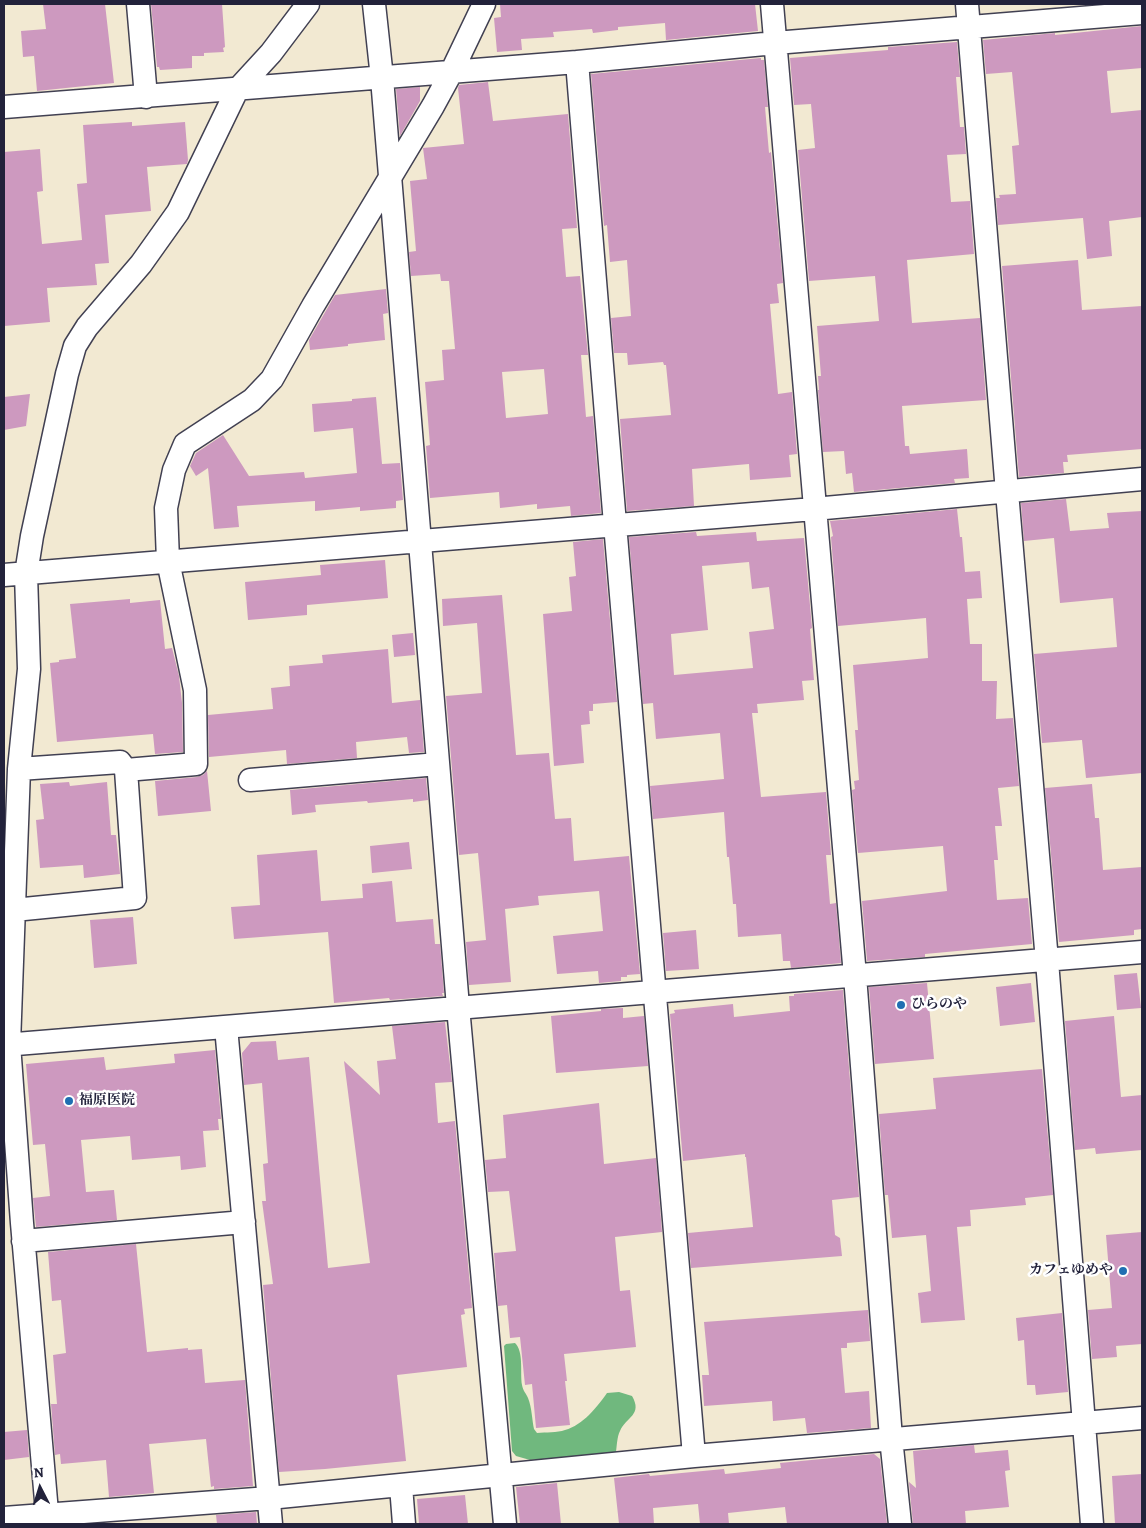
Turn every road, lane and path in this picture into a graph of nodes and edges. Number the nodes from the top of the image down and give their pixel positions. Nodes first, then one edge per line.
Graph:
1 (138, 4) edge
2 (308, 4) edge
3 (374, 4) edge
4 (484, 4) edge
5 (772, 4) edge
6 (967, 4) edge
7 (1142, 13) edge
8 (969, 27) junction
9 (775, 43) junction
10 (578, 62) junction
11 (451, 73) junction
12 (382, 78) junction
13 (237, 90) junction
14 (146, 97) junction
15 (4, 107) edge
16 (389, 179) junction
17 (1142, 480) edge
18 (1007, 492) junction
19 (814, 509) junction
20 (615, 524) junction
21 (420, 541) junction
22 (168, 561) junction
23 (26, 574) junction
24 (4, 575) edge
25 (438, 764) junction
26 (19, 769) junction
27 (126, 770) junction
28 (250, 780) dead end
29 (14, 910) junction
30 (1142, 952) edge
31 (1047, 961) junction
32 (855, 976) junction
33 (655, 992) junction
34 (458, 1007) junction
35 (226, 1027) junction
36 (7, 1045) edge
37 (244, 1222) junction
38 (16, 1229) edge
39 (1142, 1418) edge
40 (1084, 1423) junction
41 (891, 1438) junction
42 (694, 1456) junction
43 (500, 1475) junction
44 (401, 1486) junction
45 (269, 1498) junction
46 (4, 1518) edge
47 (48, 1519) edge
48 (271, 1524) edge
49 (404, 1524) edge
50 (505, 1524) edge
51 (900, 1524) edge
52 (1092, 1524) edge

1 - 14 street
2 - 13 street
3 - 12 street
4 - 11 street
5 - 9 street
6 - 8 street
7 - 8 street
8 - 9 street
8 - 18 street
9 - 10 street
9 - 19 street
10 - 11 street
10 - 20 street
11 - 12 street
11 - 16 street
12 - 13 street
12 - 16 street
13 - 14 street
13 - 23 street
14 - 15 street
16 - 21 street
16 - 22 street
17 - 18 street
18 - 19 street
18 - 31 street
19 - 20 street
19 - 32 street
20 - 21 street
20 - 33 street
21 - 22 street
21 - 25 street
22 - 23 street
22 - 27 street
23 - 24 street
23 - 26 street
25 - 28 street
25 - 34 street
26 - 27 street
26 - 29 street
27 - 29 street
29 - 36 street
30 - 31 street
31 - 32 street
31 - 40 street
32 - 33 street
32 - 41 street
33 - 34 street
33 - 42 street
34 - 35 street
34 - 43 street
35 - 36 street
35 - 37 street
36 - 38 street
37 - 38 street
37 - 45 street
38 - 47 street
39 - 40 street
40 - 41 street
40 - 52 street
41 - 42 street
41 - 51 street
42 - 43 street
43 - 44 street
43 - 50 street
44 - 45 street
44 - 49 street
45 - 47 street
45 - 48 street
46 - 47 street

